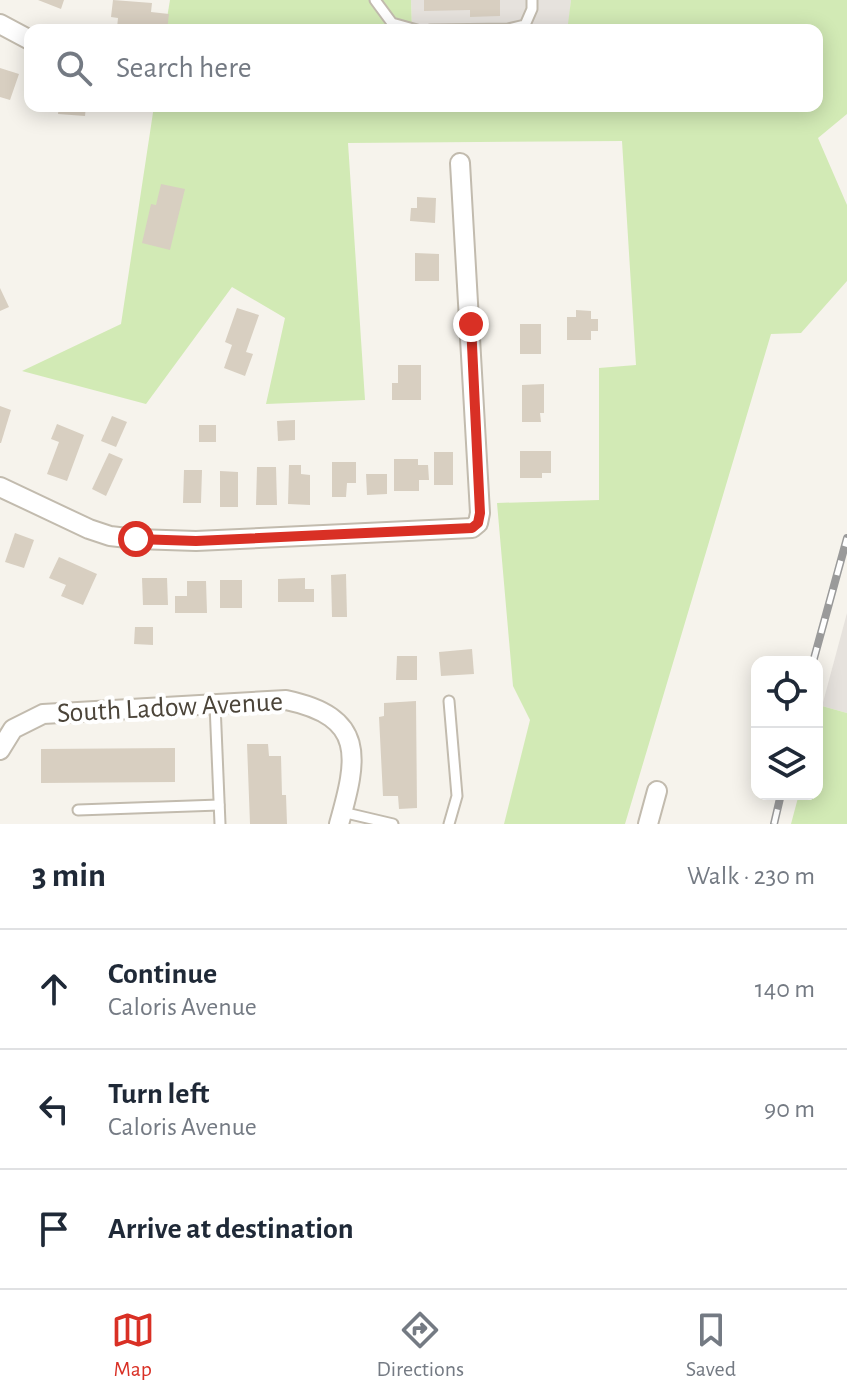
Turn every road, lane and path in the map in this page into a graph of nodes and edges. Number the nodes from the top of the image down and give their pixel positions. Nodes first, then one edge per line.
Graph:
1 (375, 0) edge
2 (532, 0) edge
3 (0, 24) edge
4 (396, 24) edge
5 (525, 24) edge
6 (24, 37) edge
7 (460, 163) dead end
8 (0, 487) edge
9 (449, 701) dead end
10 (215, 704) junction
11 (0, 750) edge
12 (657, 791) dead end
13 (219, 805) junction
14 (78, 810) dead end
15 (341, 818) edge
16 (220, 824) edge
17 (393, 824) edge
18 (449, 824) edge
19 (648, 824) edge

1 - 4 lane
2 - 5 lane
3 - 6 street
7 - 8 street
9 - 18 lane
10 - 11 street, South Ladow Avenue
10 - 13 lane
10 - 15 street, South Ladow Avenue
12 - 19 street
13 - 14 lane
13 - 16 lane
15 - 17 lane

